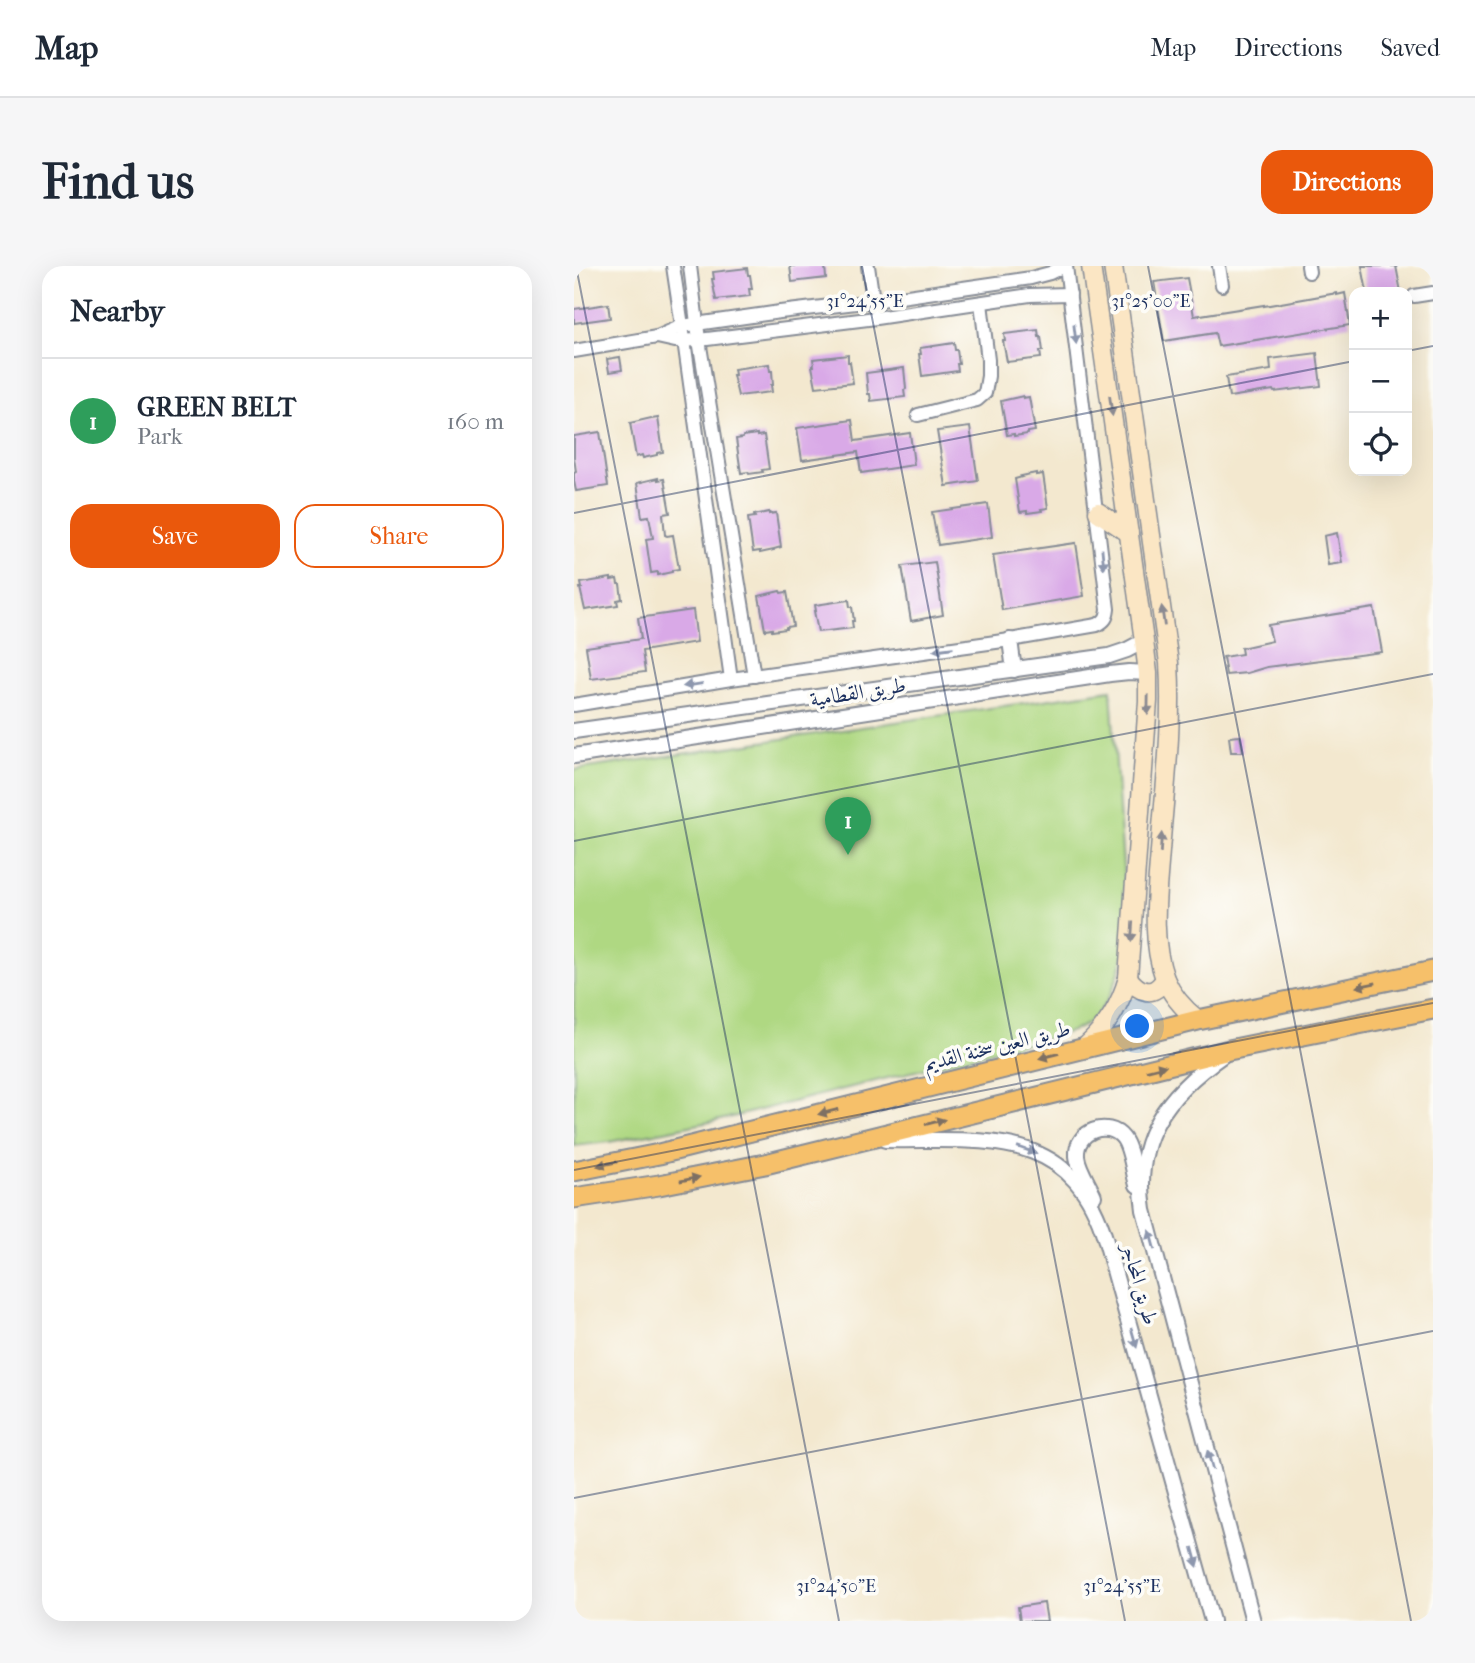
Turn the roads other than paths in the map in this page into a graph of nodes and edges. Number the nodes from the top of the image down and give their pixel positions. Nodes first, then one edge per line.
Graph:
1 (673, 266) edge
2 (690, 266) edge
3 (868, 266) edge
4 (1065, 266) edge
5 (1091, 266) edge
6 (1113, 266) edge
7 (1219, 266) edge
8 (1222, 285) dead end
9 (1433, 293) edge
10 (1070, 294) junction
11 (1414, 296) dead end
12 (873, 301) junction
13 (981, 303) junction
14 (876, 318) junction
15 (697, 324) junction
16 (682, 326) junction
17 (657, 337) junction
18 (699, 340) junction
19 (684, 341) junction
20 (574, 351) edge
21 (918, 415) dead end
22 (1098, 512) junction
23 (1129, 533) junction
24 (1010, 640) junction
25 (1144, 641) junction
26 (1014, 670) junction
27 (1148, 673) junction
28 (754, 676) junction
29 (731, 679) junction
30 (574, 705) edge
31 (574, 731) edge
32 (574, 756) edge
33 (1433, 971) edge
34 (1128, 978) junction
35 (1165, 979) junction
36 (1433, 1009) edge
37 (1198, 1020) junction
38 (1085, 1047) junction
39 (1229, 1051) junction
40 (862, 1140) junction
41 (574, 1171) edge
42 (574, 1198) edge
43 (1144, 1210) junction
44 (1099, 1217) junction
45 (1212, 1621) edge
46 (1253, 1621) edge

1 - 16 street
2 - 15 street
3 - 12 street
4 - 10 street
4 - 12 street
5 -> 23 main road
35 -> 6 main road
7 - 8 street
9 - 11 street
10 - 13 street
10 -> 22 street
12 - 14 street
12 - 15 street
13 - 14 street
13 - 21 street
14 - 18 street
15 - 16 street
15 - 18 street
16 - 17 street
16 - 19 street
17 - 19 street
17 - 20 street
18 - 19 street
18 - 28 street
19 - 29 street
22 - 23 main road
22 -> 24 street
23 - 25 main road
24 - 26 street
24 -> 28 street
25 - 26 street, طريق القطامية
25 - 27 main road
26 - 31 street, طريق القطامية
27 - 32 street, طريق القطامية
27 -> 34 main road
28 - 29 street
29 -> 30 street
33 -> 37 main road, طريق العين سخنة القديم
34 - 35 main road
34 - 38 main road
35 - 37 main road
36 - 39 main road
37 - 38 main road, طريق العين سخنة القديم
38 -> 41 main road, طريق العين سخنة القديم
40 -> 39 main road
39 - 43 street, طريق المحاجر
42 -> 40 main road
40 -> 44 street, طريق المحاجر
43 - 44 street
46 -> 43 street, طريق المحاجر
44 -> 45 street, طريق المحاجر

